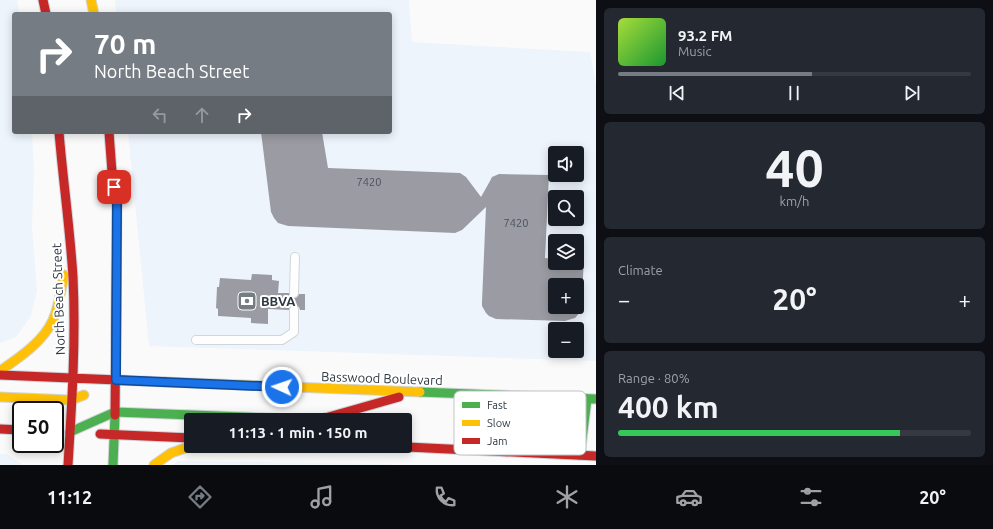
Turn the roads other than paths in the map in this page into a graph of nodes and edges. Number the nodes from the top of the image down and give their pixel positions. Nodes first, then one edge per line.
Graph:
1 (43, 0) edge
2 (91, 0) edge
3 (46, 12) edge
4 (94, 12) edge
5 (59, 134) edge
6 (109, 134) edge
7 (71, 250) junction
8 (295, 257) dead end
9 (294, 294) dead end
10 (294, 310) dead end
11 (196, 340) dead end
12 (0, 371) edge
13 (0, 375) edge
14 (73, 378) junction
15 (116, 380) junction
16 (418, 392) junction
17 (454, 393) edge
18 (0, 397) edge
19 (591, 399) edge
20 (71, 400) junction
21 (115, 412) junction
22 (586, 424) edge
23 (0, 429) edge
24 (12, 430) edge
25 (66, 432) junction
26 (114, 434) junction
27 (184, 438) edge
28 (184, 447) edge
29 (412, 447) edge
30 (454, 449) edge
31 (580, 455) edge
32 (596, 456) edge
33 (68, 465) edge
34 (113, 465) edge
35 (154, 465) edge

1 - 3 main road
2 - 4 main road
5 - 7 main road, North Beach Street
6 - 15 main road
7 - 12 main road
7 - 14 main road, North Beach Street
8 - 9 lane
10 - 11 lane
13 - 14 main road, Basswood Boulevard
14 - 15 main road, Basswood Boulevard
14 - 20 main road, North Beach Street
15 - 16 main road, Basswood Boulevard
15 - 20 main road
15 - 21 main road
16 - 17 main road, Basswood Boulevard
16 - 21 main road
18 - 20 main road
19 - 22 main road
20 - 25 main road, North Beach Street
21 - 25 main road
21 - 26 main road
23 - 24 main road
25 - 26 main road
25 - 33 main road, North Beach Street
26 - 27 main road
26 - 34 main road
28 - 35 main road
29 - 30 main road
31 - 32 main road

